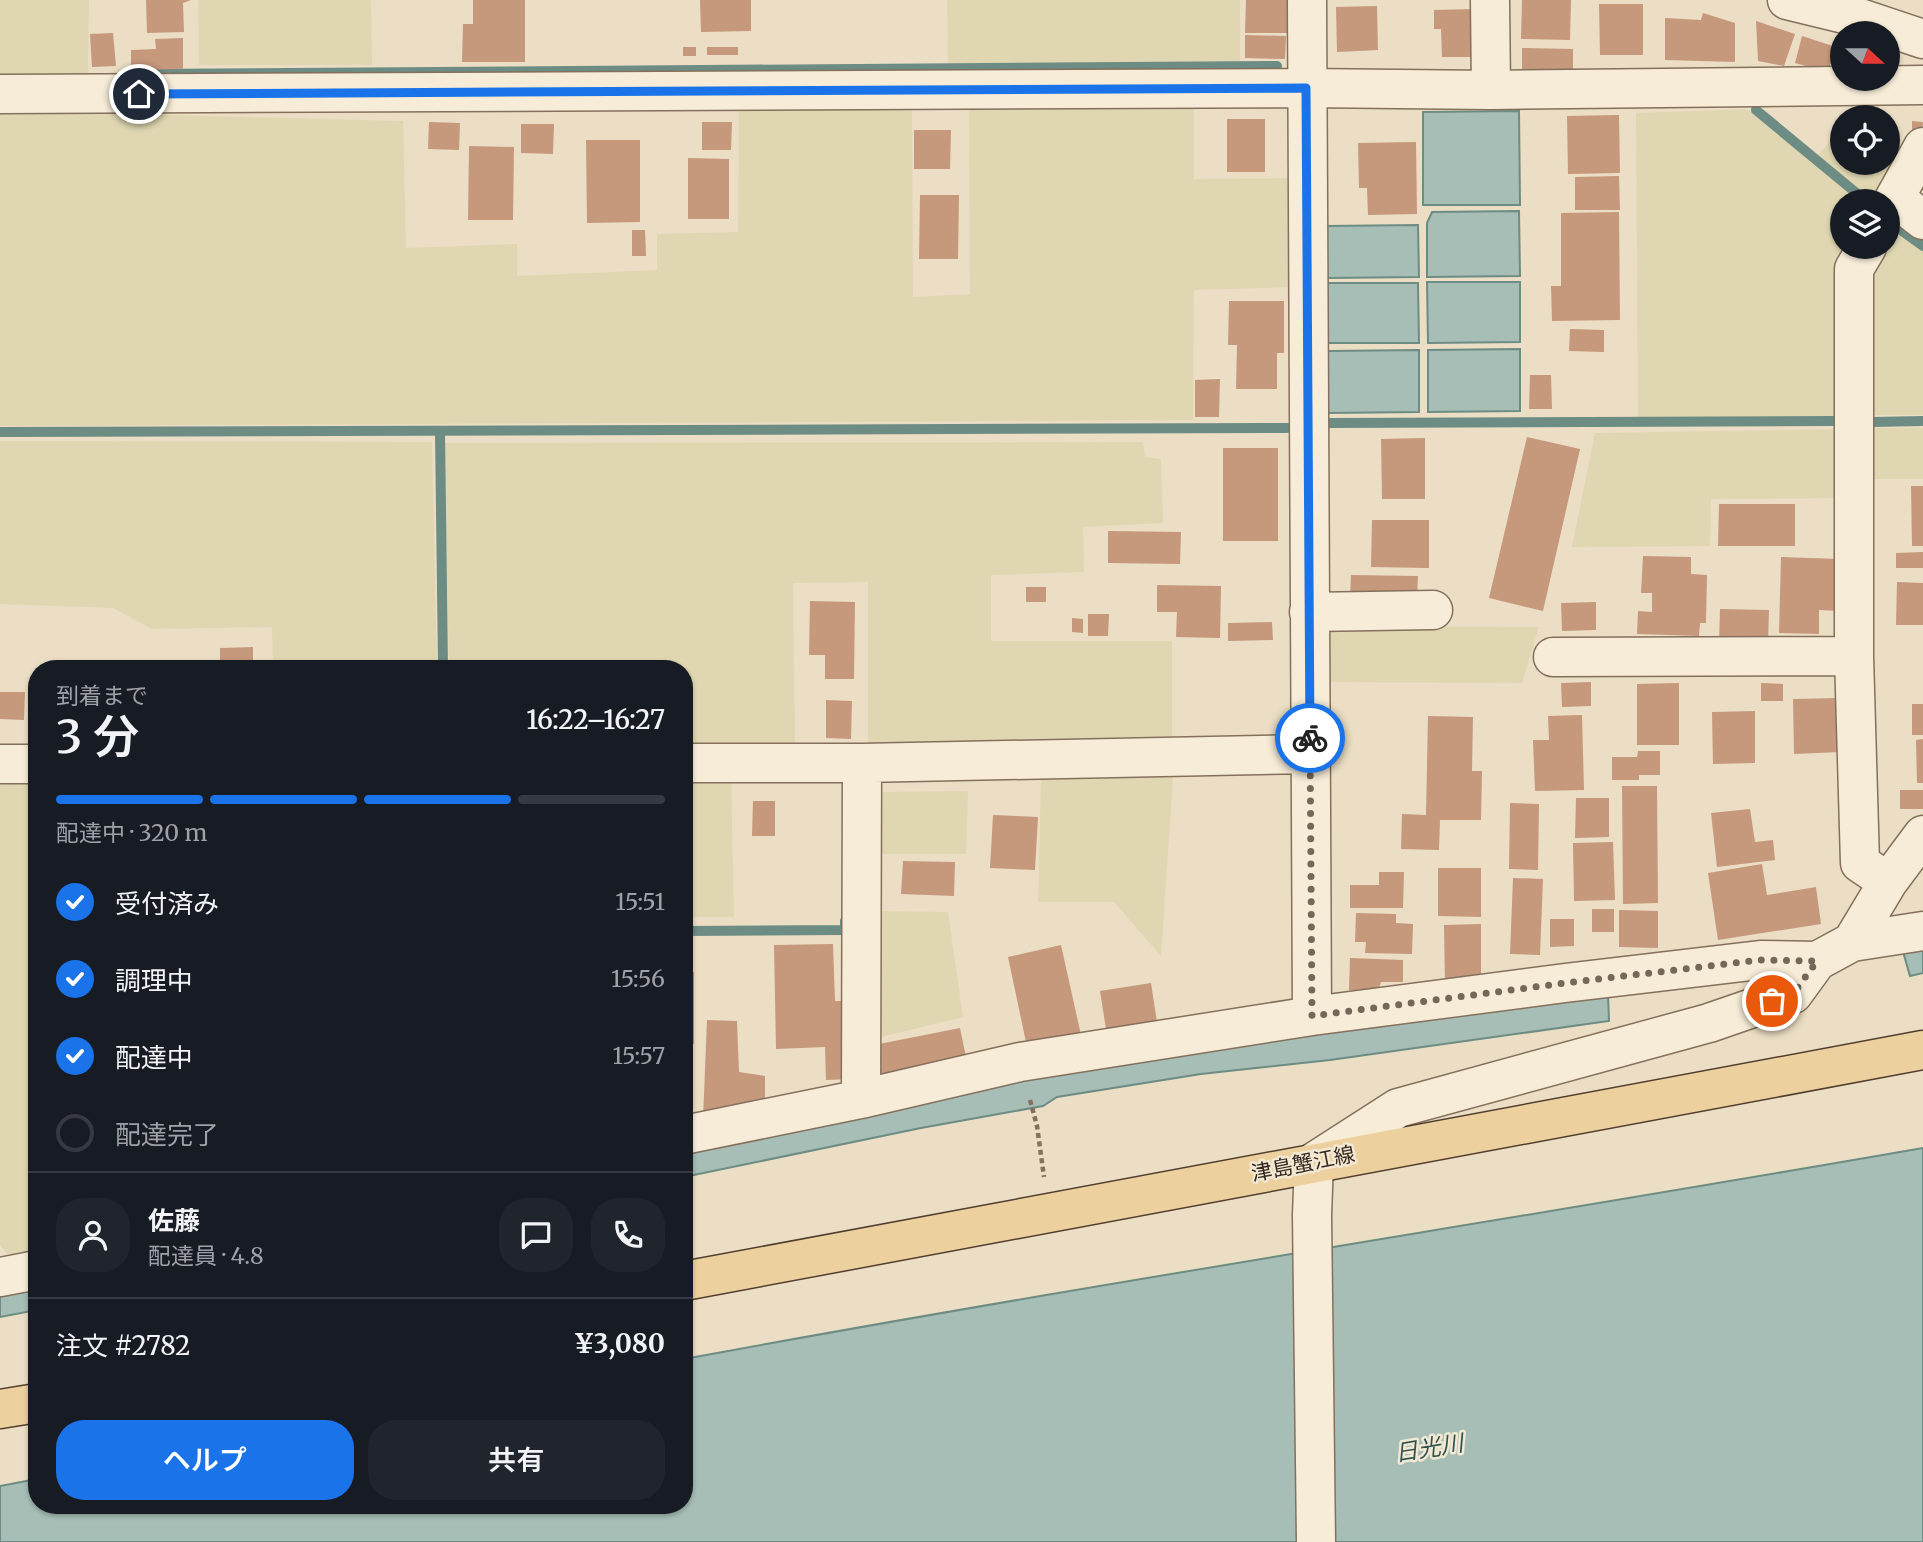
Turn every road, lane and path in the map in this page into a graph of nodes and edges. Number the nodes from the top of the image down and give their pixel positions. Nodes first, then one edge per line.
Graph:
1 (1307, 0) edge
2 (1490, 0) edge
3 (1787, 0) edge
4 (1923, 39) edge
5 (1923, 85) edge
6 (1306, 88) junction
7 (1491, 90) junction
8 (0, 94) edge
9 (1923, 147) edge
10 (1902, 209) edge
11 (1860, 259) edge
12 (1433, 610) dead end
13 (1309, 612) junction
14 (1854, 656) junction
15 (1553, 657) dead end
16 (1310, 754) junction
17 (693, 763) edge
18 (862, 763) junction
19 (0, 764) edge
20 (28, 764) edge
21 (1923, 835) edge
22 (1888, 882) junction
23 (1923, 931) edge
24 (1852, 942) junction
25 (1817, 961) junction
26 (1312, 1016) junction
27 (1923, 1050) edge
28 (861, 1099) junction
29 (1037, 1126) dead end
30 (693, 1133) edge
31 (1314, 1162) junction
32 (1049, 1212) junction
33 (28, 1272) edge
34 (0, 1277) edge
35 (693, 1279) edge
36 (28, 1404) edge
37 (0, 1409) edge
38 (1316, 1542) edge

1 - 6 street
2 - 7 street
3 - 4 street
5 - 7 street
6 - 7 street
6 - 8 street
6 - 13 street
9 - 10 street
11 - 14 street
12 - 13 street
13 - 16 street
14 - 15 street
14 - 22 street
16 - 18 street
16 - 26 street
17 - 18 street
18 - 28 street
19 - 20 street
21 - 22 street
22 - 24 street
23 - 24 street
24 - 25 street
25 - 26 street
25 - 31 street
26 - 28 street
27 - 31 main road, 津島蟹江線
28 - 30 street
29 - 32 path
31 - 32 main road, 津島蟹江線
31 - 38 street
32 - 35 main road, 津島蟹江線
33 - 34 street
36 - 37 main road

